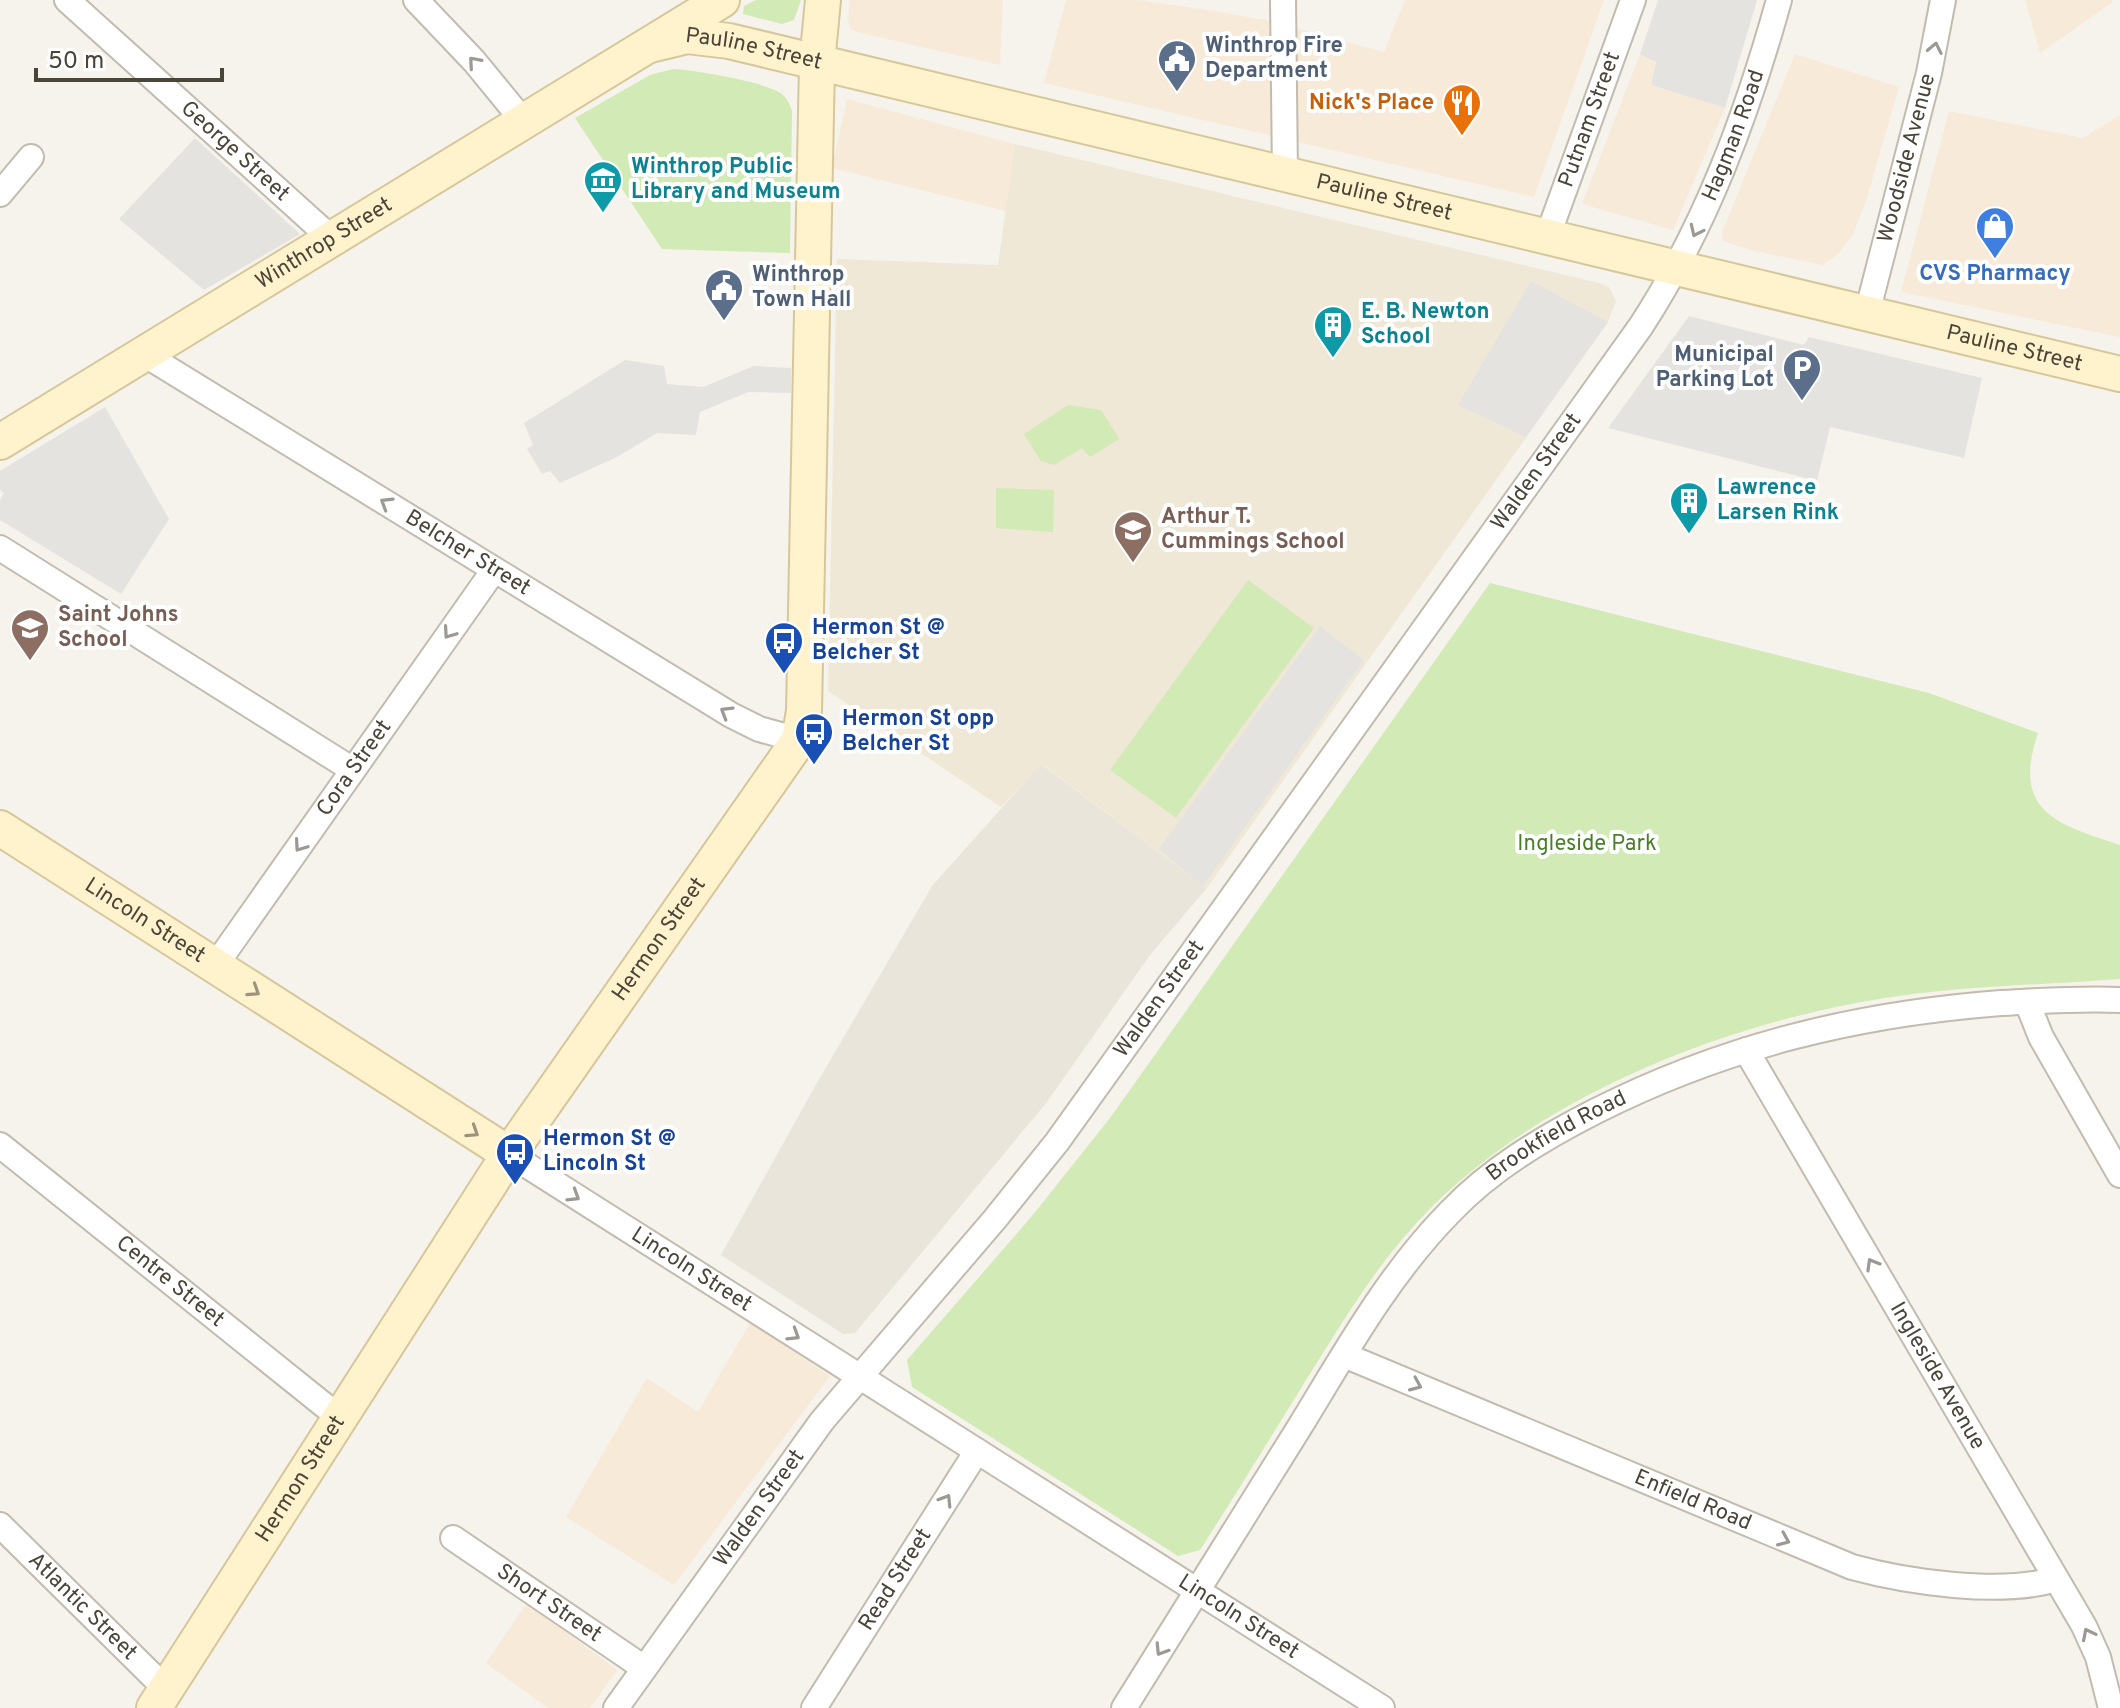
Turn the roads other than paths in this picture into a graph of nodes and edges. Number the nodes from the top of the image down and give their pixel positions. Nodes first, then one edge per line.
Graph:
1 (67, 0) edge
2 (416, 0) edge
3 (722, 0) edge
4 (823, 0) edge
5 (1283, 0) edge
6 (1633, 0) edge
7 (1779, 0) edge
8 (1943, 0) edge
9 (650, 45) junction
10 (817, 63) junction
11 (524, 122) junction
12 (31, 157) dead end
13 (1285, 175) junction
14 (0, 194) edge
15 (1547, 238) junction
16 (332, 239) junction
17 (1677, 268) junction
18 (1867, 313) junction
19 (144, 354) junction
20 (2120, 374) edge
21 (0, 442) edge
22 (0, 548) edge
23 (494, 570) junction
24 (799, 740) junction
25 (353, 770) junction
26 (0, 828) edge
27 (215, 966) junction
28 (2120, 1000) edge
29 (2027, 1002) junction
30 (1746, 1050) junction
31 (0, 1145) edge
32 (509, 1154) junction
33 (2120, 1175) edge
34 (1344, 1355) junction
35 (859, 1376) junction
36 (340, 1418) junction
37 (977, 1451) junction
38 (0, 1525) edge
39 (453, 1538) dead end
40 (2056, 1579) junction
41 (1197, 1591) junction
42 (644, 1668) junction
43 (160, 1698) edge
44 (616, 1708) edge
45 (814, 1708) edge
46 (1124, 1708) edge
47 (1382, 1708) edge
48 (2111, 1708) edge

1 - 16 street, George Street
11 -> 2 street
3 - 9 main road, Winthrop Street
4 - 10 main road
5 - 13 street
6 - 15 street, Putnam Street
7 -> 17 street, Hagman Road
18 -> 8 street, Woodside Avenue
9 - 10 main road, Pauline Street
9 - 11 main road, Winthrop Street
10 - 13 main road, Pauline Street
10 - 24 main road, Hermon Street
11 - 16 main road, Winthrop Street
12 - 14 street
13 - 15 main road, Pauline Street
15 - 17 main road, Pauline Street
16 - 19 main road, Winthrop Street
17 - 18 main road, Pauline Street
17 - 35 street, Walden Street
18 - 20 main road, Pauline Street
19 - 21 main road, Winthrop Street
23 -> 19 street, Belcher Street
22 - 25 street
24 -> 23 street, Belcher Street
23 -> 25 street, Cora Street
24 - 32 main road, Hermon Street
25 -> 27 street, Cora Street
26 - 27 main road, Lincoln Street
27 -> 32 main road, Lincoln Street
28 - 29 street, Brookfield Road
29 - 30 street, Brookfield Road
29 - 33 street
30 - 34 street, Brookfield Road
40 -> 30 street, Ingleside Avenue
31 - 36 street, Centre Street
32 -> 35 street, Lincoln Street
32 - 36 main road, Hermon Street
34 -> 40 street, Enfield Road
34 - 41 street, Brookfield Road
35 - 37 street, Lincoln Street
35 - 42 street, Walden Street
36 - 43 main road, Hermon Street
37 - 41 street, Lincoln Street
45 -> 37 street, Read Street
38 - 43 street, Atlantic Street
39 - 42 street, Short Street
48 -> 40 street, Ingleside Avenue
41 -> 46 street, Brookfield Road
41 - 47 street, Lincoln Street
42 - 44 street, Walden Street

